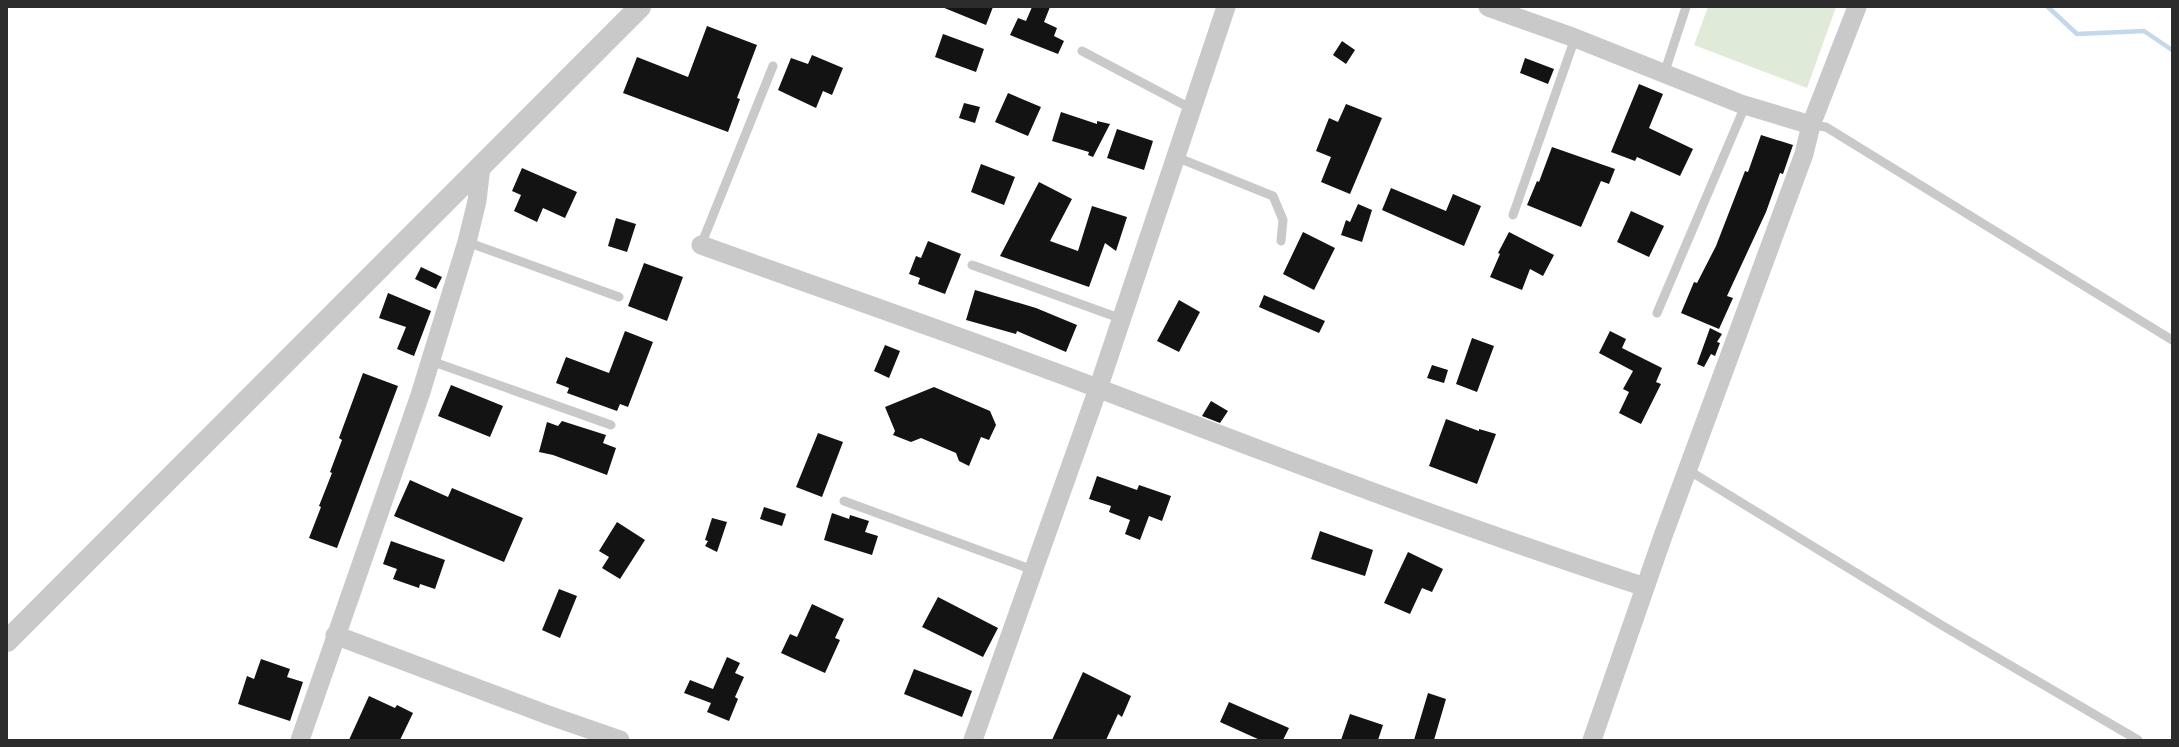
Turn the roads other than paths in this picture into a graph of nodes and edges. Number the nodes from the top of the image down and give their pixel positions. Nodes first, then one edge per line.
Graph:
1 (640, 7) edge
2 (1226, 7) edge
3 (1488, 7) edge
4 (1686, 7) edge
5 (1857, 7) edge
6 (1575, 38) junction
7 (1082, 51) dead end
8 (773, 66) dead end
9 (1664, 74) junction
10 (1745, 106) junction
11 (1192, 109) junction
12 (1811, 125) junction
13 (1176, 157) junction
14 (481, 168) junction
15 (1513, 215) dead end
16 (1281, 241) dead end
17 (467, 242) junction
18 (701, 245) joint
19 (972, 265) dead end
20 (619, 297) dead end
21 (1657, 313) dead end
22 (1122, 318) junction
23 (2172, 340) edge
24 (431, 361) junction
25 (1098, 389) junction
26 (612, 426) dead end
27 (1688, 470) junction
28 (844, 501) dead end
29 (1033, 570) junction
30 (1645, 587) junction
31 (335, 635) junction
32 (7, 641) edge
33 (300, 740) edge
34 (620, 740) edge
35 (973, 740) edge
36 (1592, 740) edge
37 (2138, 740) edge

1 - 14 street
2 - 11 street
3 - 6 street
4 - 9 lane
5 - 12 street
6 - 9 street
6 - 15 lane
7 - 11 lane
8 - 18 lane
9 - 10 street
10 - 12 street
10 - 21 lane
11 - 13 street
12 - 23 lane
12 - 27 street
13 - 16 lane
13 - 22 street
14 - 17 street
14 - 32 street
17 - 20 lane
17 - 24 street
18 - 25 street
19 - 22 lane
22 - 25 street
24 - 26 lane
24 - 31 street
25 - 29 street
25 - 30 street
27 - 30 street
27 - 37 lane
28 - 29 lane
29 - 35 street
30 - 36 street
31 - 33 street
31 - 34 street

